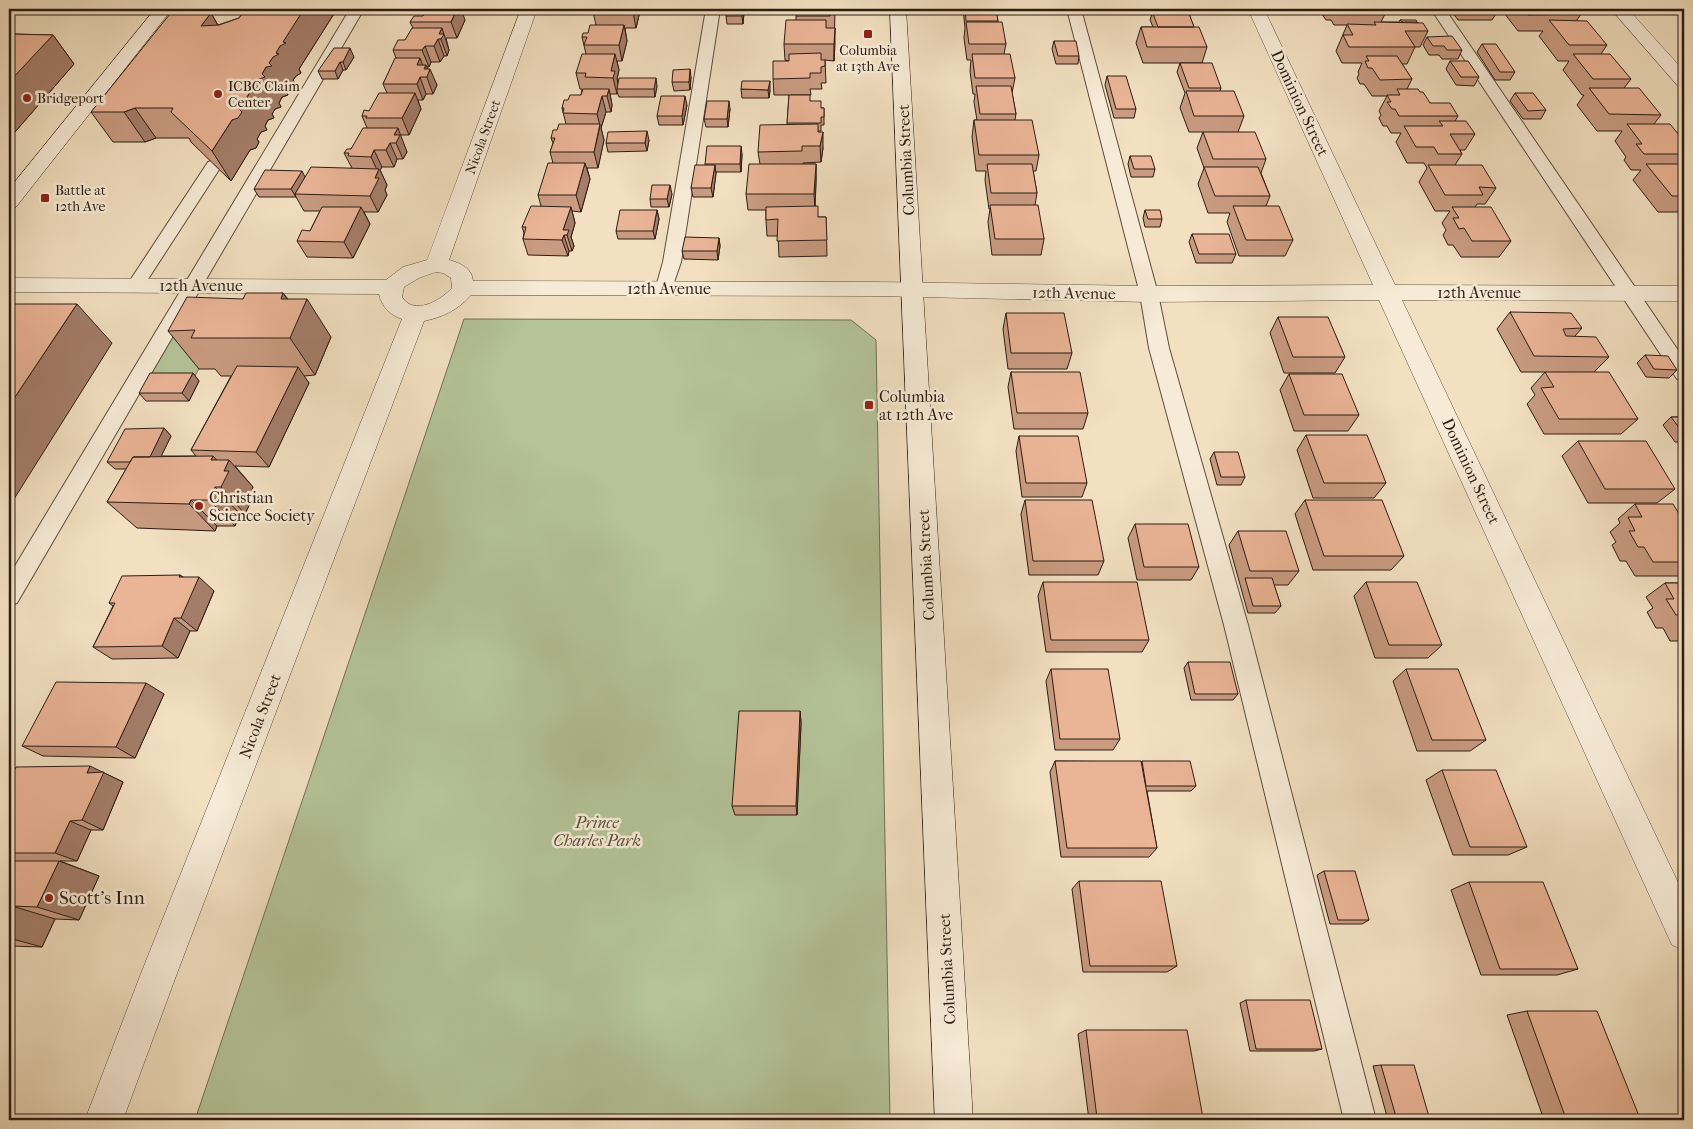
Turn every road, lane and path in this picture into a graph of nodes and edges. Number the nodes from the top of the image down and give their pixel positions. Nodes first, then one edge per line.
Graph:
1 (164, 9) edge
2 (357, 9) edge
3 (529, 9) edge
4 (713, 9) edge
5 (898, 9) edge
6 (1074, 9) edge
7 (1256, 9) edge
8 (1438, 9) edge
9 (1619, 9) edge
10 (1684, 82) edge
11 (214, 165) edge
12 (9, 202) edge
13 (436, 265) junction
14 (9, 285) edge
15 (194, 285) junction
16 (136, 286) junction
17 (393, 287) junction
18 (665, 287) junction
19 (463, 288) junction
20 (912, 290) junction
21 (1388, 292) junction
22 (1630, 293) junction
23 (1684, 293) edge
24 (1148, 294) junction
25 (416, 313) junction
26 (1684, 374) edge
27 (9, 596) edge
28 (1684, 933) edge
29 (104, 1120) edge
30 (954, 1120) edge
31 (1360, 1120) edge

1 - 12 street
2 - 15 lane
3 - 13 street, Nicola Street
4 - 18 lane
5 - 20 street, Columbia Street
6 - 24 lane
7 - 21 street, Dominion Street
8 - 22 lane
9 - 10 street
11 - 16 lane
13 - 17 street
13 - 19 street
14 - 16 street, 12th Avenue
15 - 16 street, 12th Avenue
15 - 17 street, 12th Avenue
15 - 27 lane
17 - 25 street
18 - 19 street, 12th Avenue
18 - 20 street, 12th Avenue
19 - 25 street
20 - 24 street, 12th Avenue
20 - 30 street, Columbia Street
21 - 22 street, 12th Avenue
21 - 24 street, 12th Avenue
21 - 28 street, Dominion Street
22 - 23 street, 12th Avenue
22 - 26 lane
24 - 31 lane
25 - 29 street, Nicola Street

